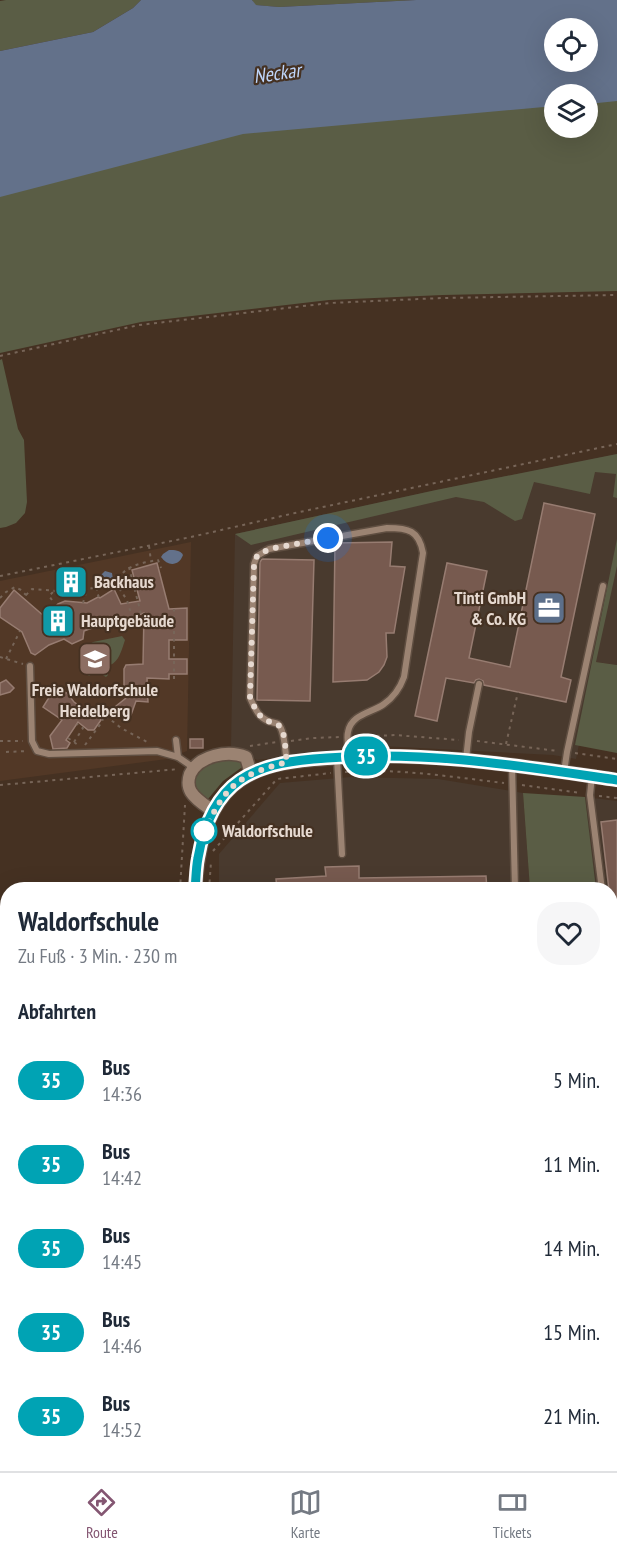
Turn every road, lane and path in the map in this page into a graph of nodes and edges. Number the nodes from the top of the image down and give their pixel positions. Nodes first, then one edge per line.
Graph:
1 (617, 295) edge
2 (0, 356) edge
3 (617, 444) edge
4 (149, 546) junction
5 (151, 561) junction
6 (129, 567) junction
7 (161, 568) dead end
8 (0, 576) edge
9 (116, 586) junction
10 (603, 586) dead end
11 (98, 588) junction
12 (87, 589) junction
13 (54, 591) junction
14 (99, 597) dead end
15 (0, 598) edge
16 (52, 600) dead end
17 (83, 603) dead end
18 (174, 609) dead end
19 (141, 614) dead end
20 (132, 617) dead end
21 (20, 631) dead end
22 (0, 657) edge
23 (6, 658) junction
24 (30, 666) joint
25 (174, 679) dead end
26 (479, 684) dead end
27 (58, 686) dead end
28 (518, 692) dead end
29 (30, 695) junction
30 (77, 724) dead end
31 (68, 738) dead end
32 (176, 740) dead end
33 (0, 741) edge
34 (32, 741) junction
35 (74, 742) junction
36 (506, 744) dead end
37 (37, 751) junction
38 (6, 752) dead end
39 (164, 752) junction
40 (178, 757) junction
41 (337, 757) junction
42 (350, 757) junction
43 (466, 759) junction
44 (287, 762) junction
45 (512, 764) junction
46 (191, 767) junction
47 (564, 772) junction
48 (338, 773) junction
49 (251, 774) junction
50 (592, 776) junction
51 (617, 780) edge
52 (513, 784) junction
53 (0, 785) edge
54 (590, 795) junction
55 (186, 797) dead end
56 (617, 798) edge
57 (213, 811) junction
58 (212, 852) dead end
59 (342, 854) dead end
60 (211, 862) dead end
61 (181, 882) edge
62 (196, 882) edge
63 (210, 882) edge
64 (515, 882) edge
65 (601, 882) edge

1 - 2 path
3 - 4 path
4 - 5 path
4 - 8 path
5 - 6 path
5 - 7 path
6 - 9 path
6 - 19 path
9 - 11 path
9 - 20 path
10 - 47 lane
11 - 12 path
11 - 14 path
12 - 13 path
12 - 17 path
13 - 15 path
13 - 16 path
18 - 25 path
21 - 23 path
22 - 23 path
23 - 24 path
24 - 29 lane
26 - 43 lane
27 - 29 path
28 - 36 path
29 - 34 lane
30 - 35 path
31 - 35 path
32 - 40 lane
33 - 34 path
34 - 37 lane
35 - 39 path
37 - 38 path
37 - 39 lane
39 - 40 lane
40 - 46 lane
41 - 42 street
41 - 44 street
41 - 48 lane
42 - 43 street
42 - 44 lane
43 - 45 street
44 - 49 street
45 - 47 street
45 - 52 lane
46 - 49 street
46 - 53 path
46 - 57 street
47 - 50 street
48 - 52 path
48 - 58 path
48 - 59 lane
49 - 57 street
50 - 51 street
50 - 54 lane
52 - 54 path
52 - 64 lane
54 - 56 path
54 - 65 lane
55 - 61 path
57 - 62 street
60 - 63 path

